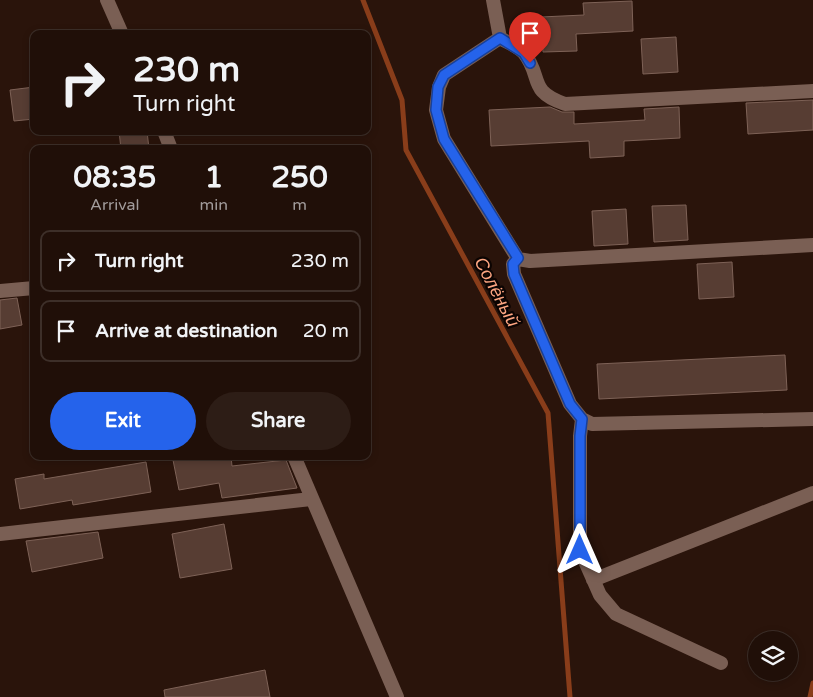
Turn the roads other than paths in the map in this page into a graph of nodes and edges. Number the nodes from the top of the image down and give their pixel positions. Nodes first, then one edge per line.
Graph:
1 (107, 0) edge
2 (493, 0) edge
3 (120, 30) edge
4 (500, 38) junction
5 (813, 91) edge
6 (813, 245) edge
7 (518, 258) junction
8 (30, 288) edge
9 (0, 291) edge
10 (582, 419) junction
11 (813, 420) edge
12 (296, 460) edge
13 (813, 493) edge
14 (312, 499) junction
15 (0, 534) edge
16 (593, 580) junction
17 (721, 663) dead end
18 (397, 697) edge

1 - 3 street
2 - 4 street
4 - 5 street
4 - 7 street
6 - 7 street
7 - 10 street
8 - 9 street
10 - 11 street
10 - 16 street
12 - 14 street
13 - 16 street
14 - 15 street
14 - 18 street
16 - 17 street

